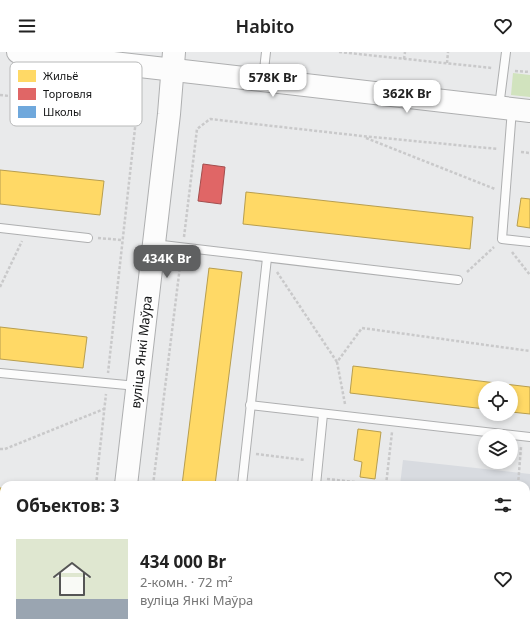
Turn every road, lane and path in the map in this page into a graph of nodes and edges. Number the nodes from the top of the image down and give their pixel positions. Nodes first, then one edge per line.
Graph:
1 (18, 52) edge
2 (266, 52) edge
3 (339, 52) edge
4 (405, 52) edge
5 (448, 52) edge
6 (506, 52) edge
7 (365, 53) edge
8 (404, 59) junction
9 (173, 61) edge
10 (447, 63) junction
11 (504, 70) junction
12 (530, 72) edge
13 (263, 80) junction
14 (0, 94) edge
15 (10, 95) edge
16 (514, 110) edge
17 (135, 126) edge
18 (362, 136) junction
19 (508, 150) junction
20 (530, 153) edge
21 (505, 193) junction
22 (0, 228) edge
23 (27, 231) junction
24 (92, 238) joint
25 (502, 239) junction
26 (122, 240) junction
27 (530, 242) edge
28 (154, 244) junction
29 (182, 248) junction
30 (267, 258) junction
31 (530, 275) edge
32 (458, 280) joint
33 (0, 287) edge
34 (530, 351) edge
35 (337, 362) junction
36 (0, 373) edge
37 (107, 383) junction
38 (138, 386) junction
39 (250, 405) junction
40 (104, 409) junction
41 (323, 414) junction
42 (347, 416) junction
43 (394, 422) junction
44 (526, 437) edge
45 (0, 449) edge
46 (245, 453) junction
47 (305, 460) dead end
48 (96, 481) edge
49 (126, 481) edge
50 (153, 481) edge
51 (242, 481) edge
52 (316, 481) edge
53 (385, 481) edge
54 (519, 481) edge

1 - 9 main road
2 - 13 lane
3 - 7 path
4 - 8 path
5 - 10 path
6 - 11 lane
7 - 8 path
8 - 10 path
9 - 13 main road
9 - 28 main road, вуліца Янкі Маўра
10 - 11 path
11 - 12 path
11 - 16 lane
13 - 16 main road
14 - 15 path
16 - 19 lane
17 - 26 path
18 - 19 path
18 - 21 path
18 - 29 path
19 - 20 path
19 - 21 lane
21 - 25 lane
22 - 23 lane
23 - 24 lane
23 - 33 path
24 - 26 path
25 - 27 lane
25 - 31 path
25 - 32 path
26 - 37 path
28 - 29 lane
28 - 38 main road, вуліца Янкі Маўра
29 - 30 lane
29 - 50 path
30 - 32 lane
30 - 35 path
30 - 39 lane
34 - 35 path
35 - 42 path
36 - 37 lane
37 - 38 lane
37 - 40 path
38 - 49 main road, вуліца Янкі Маўра
39 - 41 lane
39 - 46 lane
40 - 45 path
40 - 48 path
41 - 42 lane
41 - 52 lane
42 - 43 lane
43 - 44 lane
43 - 53 path
44 - 54 path
46 - 47 path
46 - 51 lane

